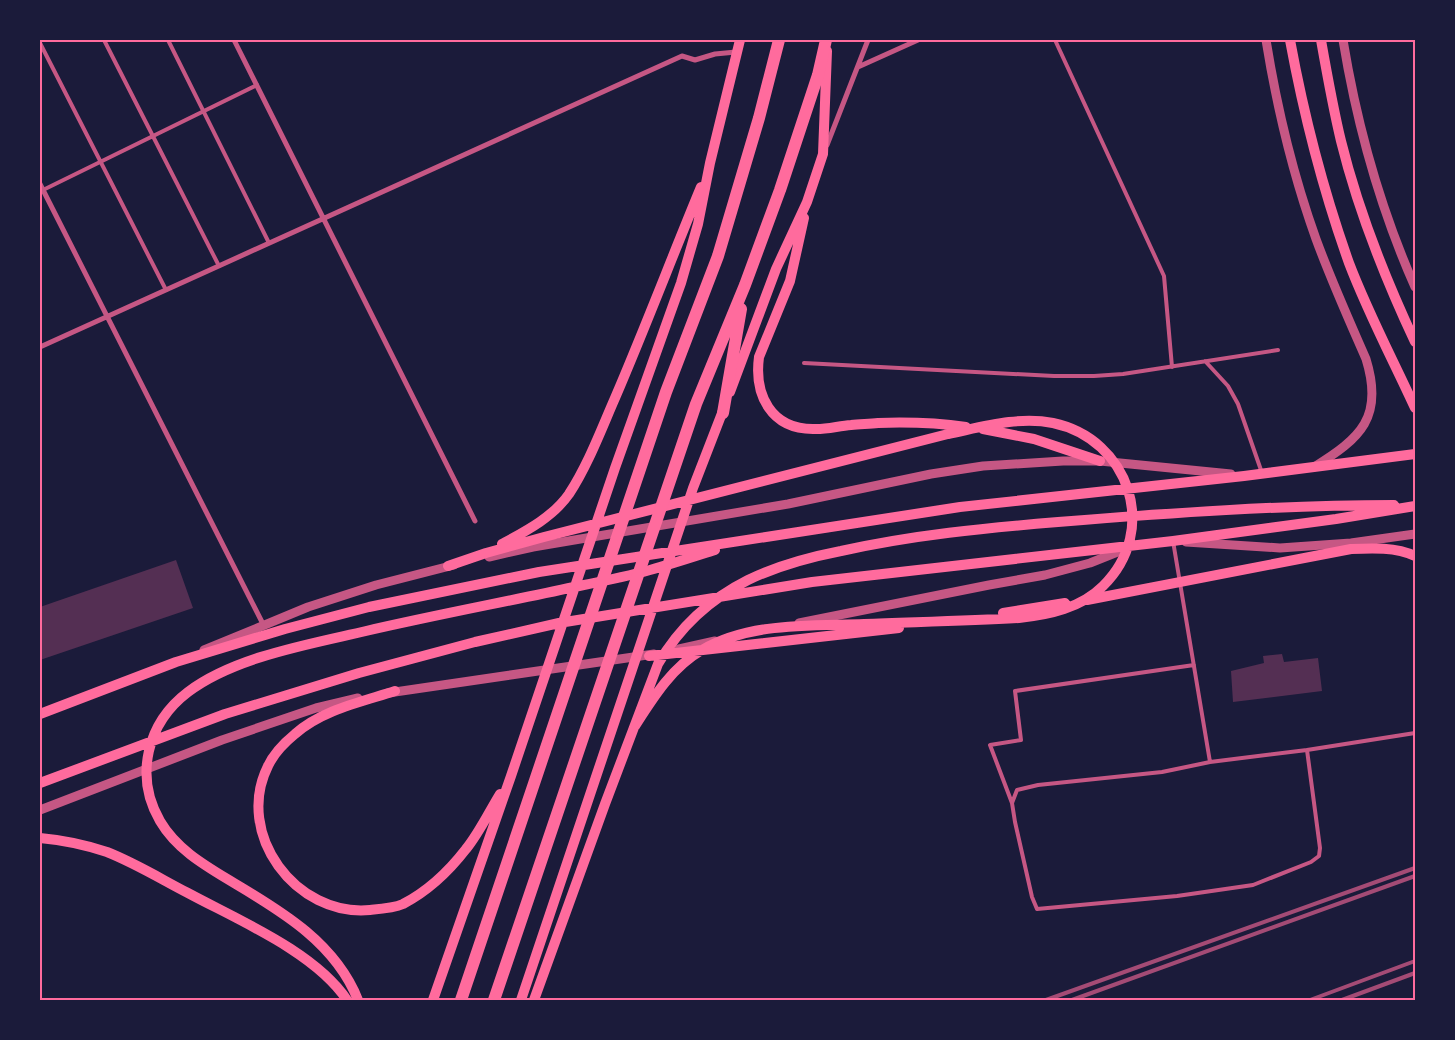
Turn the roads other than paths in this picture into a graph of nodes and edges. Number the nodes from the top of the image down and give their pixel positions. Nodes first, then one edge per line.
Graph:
1 (104, 40) edge
2 (168, 40) edge
3 (234, 40) edge
4 (740, 40) edge
5 (779, 40) edge
6 (827, 40) edge
7 (868, 40) edge
8 (918, 40) edge
9 (1056, 40) edge
10 (1266, 40) edge
11 (1290, 40) edge
12 (1321, 40) edge
13 (1343, 40) edge
14 (40, 43) edge
15 (737, 52) junction
16 (858, 68) junction
17 (257, 85) junction
18 (203, 111) junction
19 (153, 136) junction
20 (823, 154) junction
21 (101, 162) junction
22 (710, 163) junction
23 (40, 184) edge
24 (43, 190) junction
25 (807, 202) junction
26 (324, 218) junction
27 (269, 243) junction
28 (219, 266) junction
29 (745, 285) junction
30 (1415, 287) edge
31 (166, 290) junction
32 (107, 317) junction
33 (1415, 342) edge
34 (40, 347) edge
35 (1278, 350) dead end
36 (1205, 361) junction
37 (804, 363) dead end
38 (1172, 367) junction
39 (1415, 408) edge
40 (723, 412) junction
41 (1415, 454) edge
42 (1100, 461) junction
43 (1314, 468) junction
44 (1262, 474) junction
45 (1244, 476) junction
46 (1415, 505) edge
47 (475, 521) dead end
48 (1415, 534) edge
49 (750, 539) junction
50 (1174, 541) junction
51 (1134, 545) junction
52 (486, 553) junction
53 (1415, 556) edge
54 (448, 566) junction
55 (263, 624) junction
56 (649, 656) junction
57 (176, 662) junction
58 (1194, 665) junction
59 (395, 692) junction
60 (40, 714) edge
61 (635, 726) junction
62 (1415, 733) edge
63 (1307, 750) junction
64 (1210, 762) junction
65 (511, 776) junction
66 (40, 783) edge
67 (1012, 803) junction
68 (40, 810) edge
69 (40, 838) edge
70 (347, 1000) edge
71 (358, 1000) edge
72 (433, 1000) edge
73 (461, 1000) edge
74 (494, 1000) edge
75 (521, 1000) edge
76 (534, 1000) edge

1 - 19 lane
2 - 18 lane
3 - 17 street
4 - 15 main road
5 - 73 main road
6 - 20 main road
6 - 29 main road
7 - 16 street
8 - 16 street
9 - 38 lane
10 - 43 street
11 - 39 main road
12 - 33 main road
13 - 30 street
14 - 21 lane
15 - 22 main road
15 - 26 street
16 - 20 street
17 - 18 lane
17 - 26 street
18 - 19 lane
18 - 27 lane
19 - 21 lane
19 - 28 lane
20 - 25 main road
21 - 24 lane
21 - 31 lane
22 - 52 main road
22 - 65 main road
23 - 24 street
24 - 32 street
25 - 40 main road
25 - 42 main road
26 - 27 street
26 - 47 street
27 - 28 street
28 - 31 street
29 - 40 main road
29 - 74 main road
31 - 32 street
32 - 34 street
32 - 55 street
35 - 36 lane
36 - 38 lane
36 - 44 lane
37 - 38 lane
40 - 75 main road
41 - 43 main road
42 - 45 street
42 - 54 street
43 - 44 main road
44 - 45 main road
45 - 49 main road
46 - 50 main road
46 - 61 main road
48 - 50 street
49 - 57 main road
49 - 71 main road
50 - 51 main road
50 - 58 lane
51 - 56 street
51 - 66 main road
52 - 54 main road
52 - 61 main road
53 - 56 main road
54 - 55 street
55 - 57 street
56 - 59 street
57 - 60 main road
58 - 64 lane
58 - 67 lane
59 - 65 main road
59 - 68 street
61 - 76 main road
62 - 63 lane
63 - 64 lane
63 - 67 lane
64 - 67 lane
65 - 72 main road
69 - 70 main road

